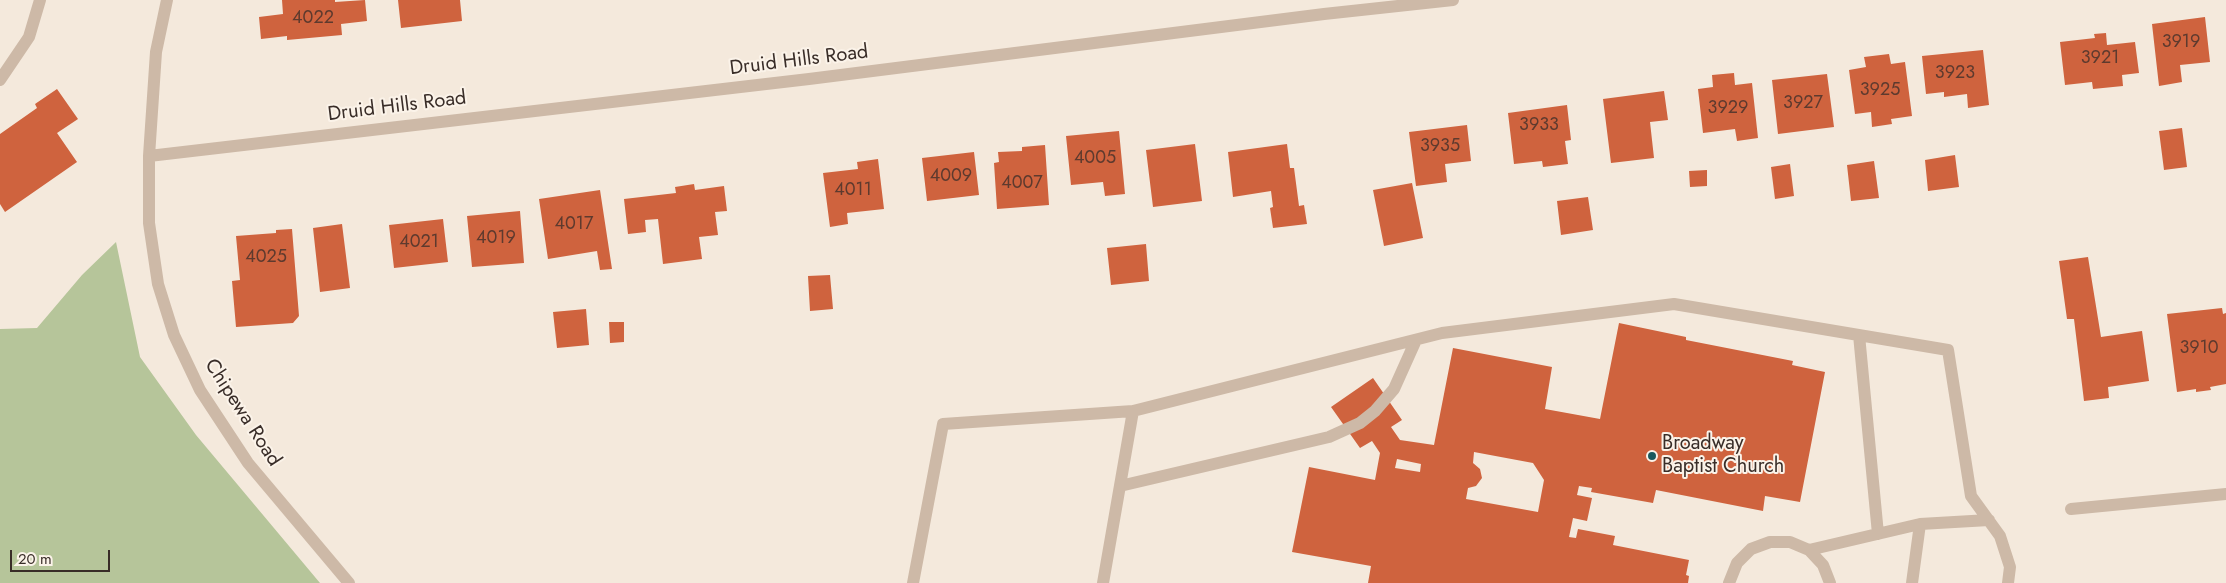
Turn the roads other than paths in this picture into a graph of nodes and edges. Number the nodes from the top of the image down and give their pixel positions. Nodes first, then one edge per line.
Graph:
1 (40, 0) edge
2 (167, 0) edge
3 (1453, 0) edge
4 (0, 80) edge
5 (149, 156) junction
6 (1859, 335) junction
7 (1416, 340) junction
8 (1132, 411) junction
9 (1120, 486) junction
10 (2226, 494) edge
11 (2071, 509) dead end
12 (1989, 520) junction
13 (1920, 524) junction
14 (1878, 534) junction
15 (1809, 550) junction
16 (349, 583) edge
17 (913, 583) edge
18 (1103, 583) edge
19 (1729, 583) edge
20 (1830, 583) edge
21 (1912, 583) edge
22 (2008, 583) edge

1 - 4 street
2 - 5 street, Chipewa Road
3 - 5 street, Druid Hills Road
5 - 16 street, Chipewa Road
6 - 7 street
6 - 12 street
6 - 14 street
7 - 8 street
7 - 9 street
8 - 9 street
8 - 17 street
9 - 18 street
10 - 11 street
12 - 13 street
12 - 22 street
13 - 14 street
13 - 21 street
14 - 15 street
15 - 19 street
15 - 20 street

